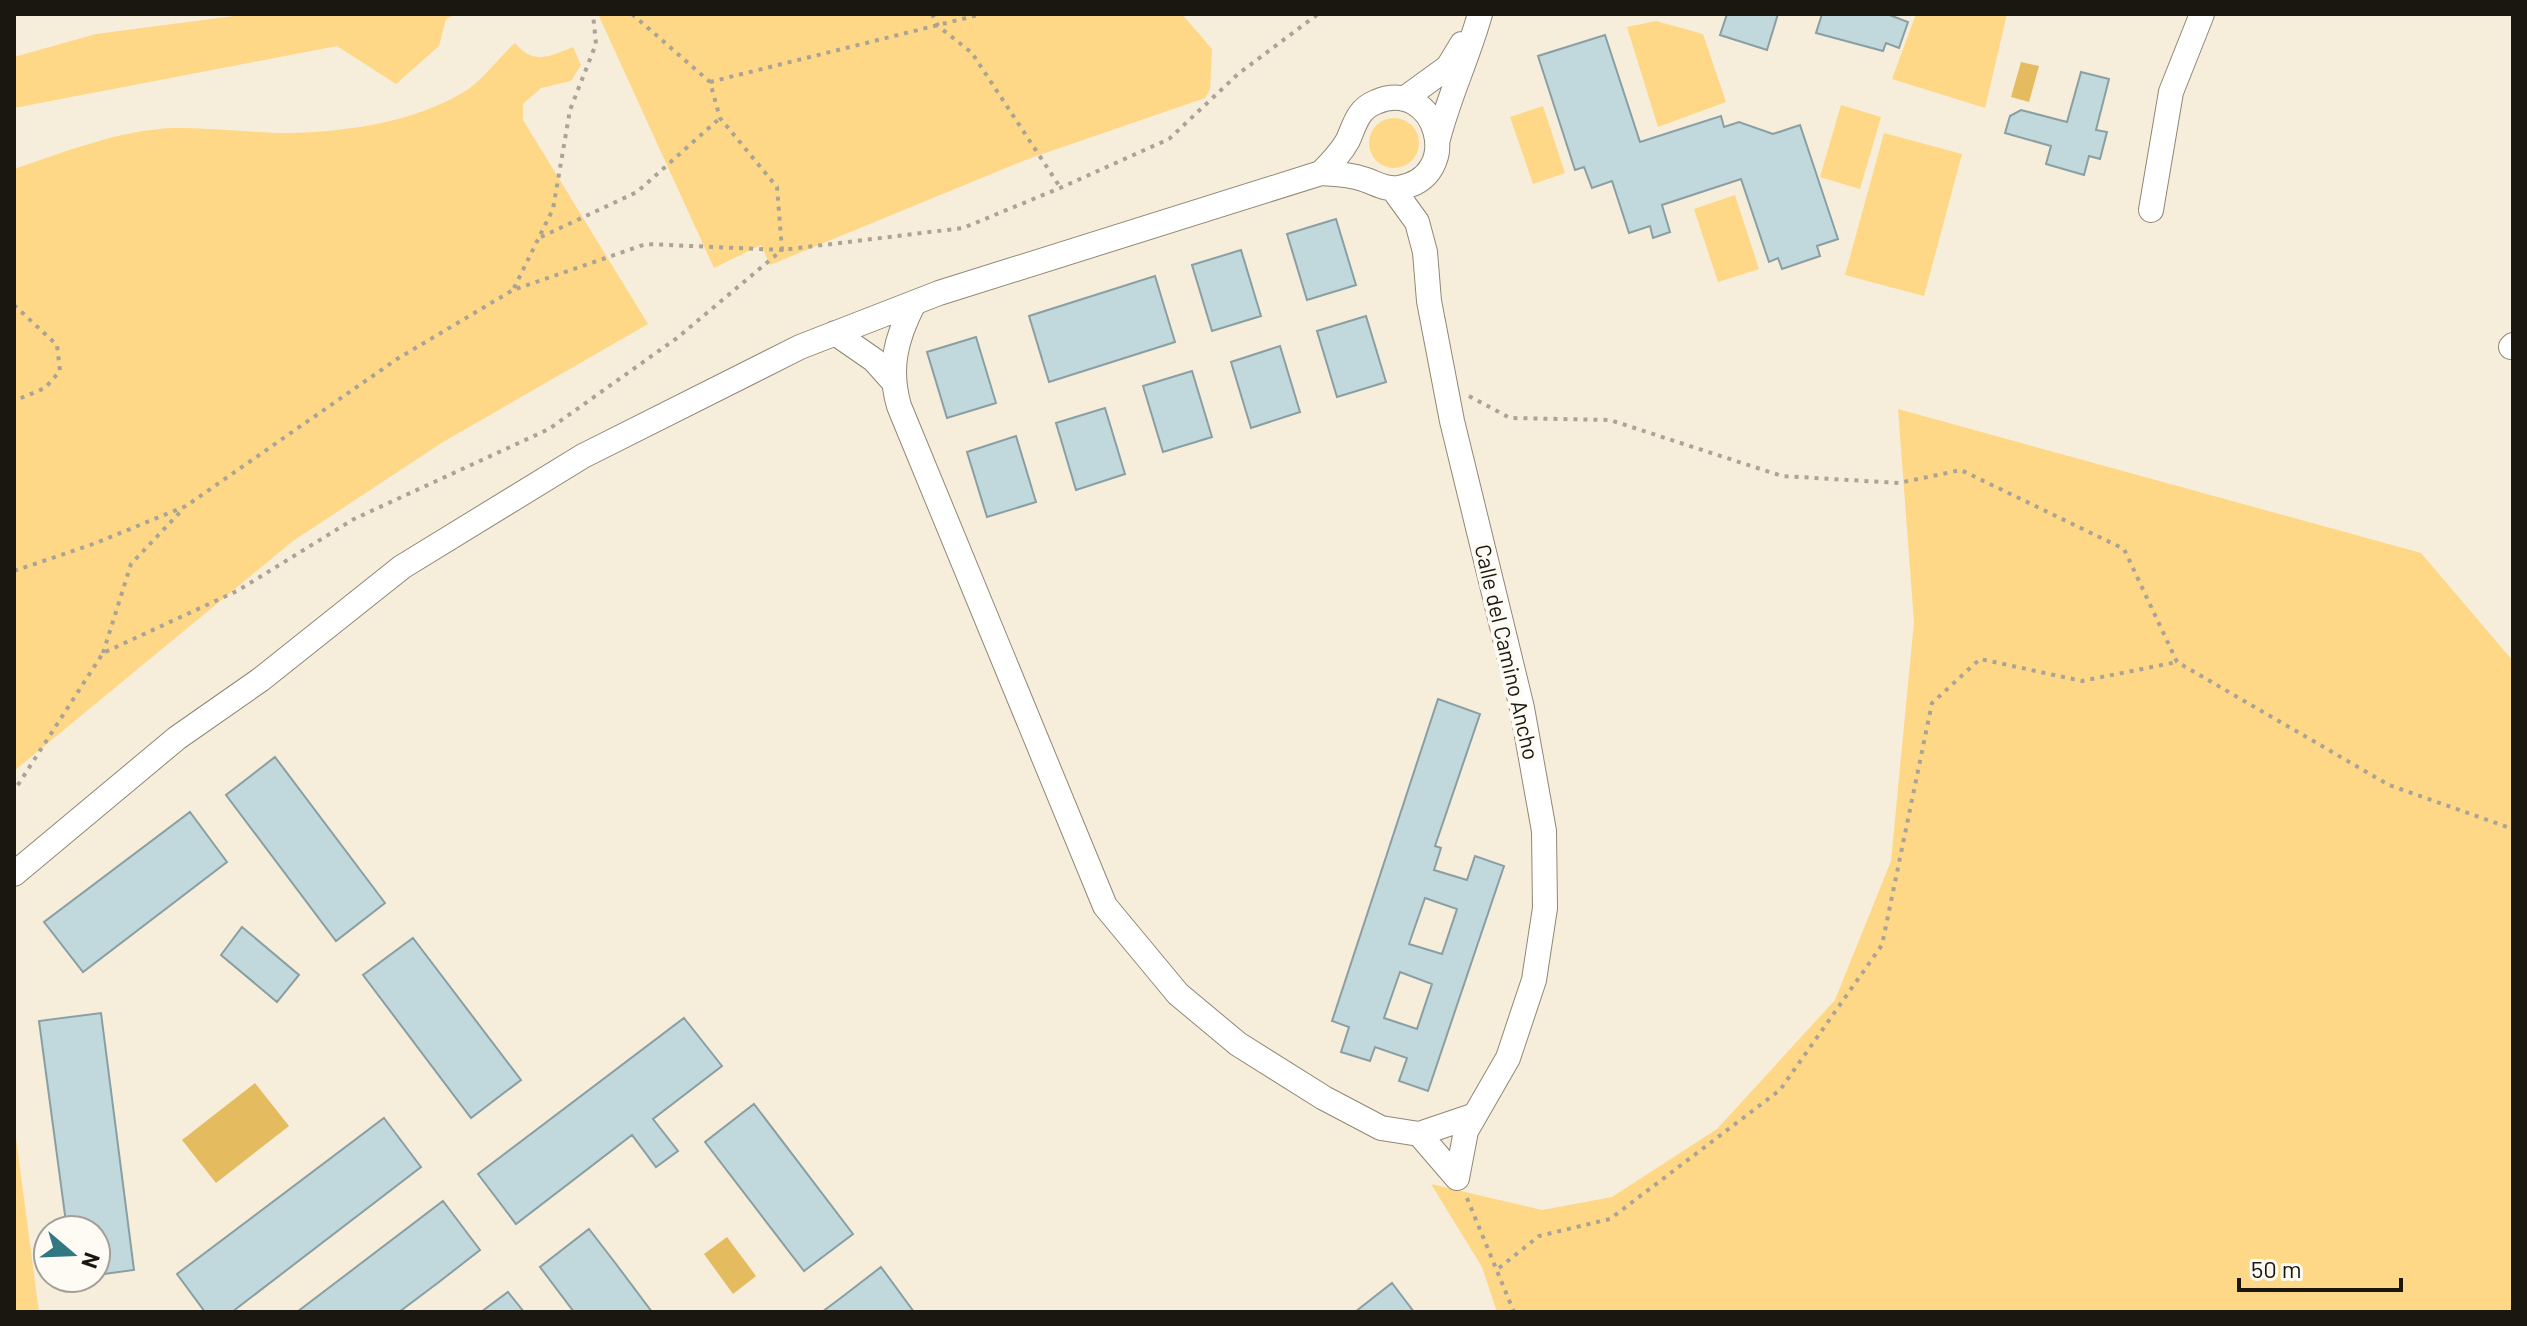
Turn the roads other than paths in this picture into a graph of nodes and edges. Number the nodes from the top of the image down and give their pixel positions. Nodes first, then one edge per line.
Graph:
1 (1479, 14) edge
2 (2202, 14) edge
3 (1404, 99) junction
4 (1348, 138) junction
5 (1438, 139) junction
6 (1321, 173) junction
7 (1366, 179) junction
8 (1393, 189) junction
9 (2151, 210) dead end
10 (914, 303) junction
11 (835, 333) junction
12 (891, 379) junction
13 (14, 874) edge
14 (1475, 1115) junction
15 (1419, 1134) junction

1 - 3 street
1 - 5 street
2 - 9 street
3 - 4 street
3 - 5 street
4 - 6 street
4 - 7 street
5 - 8 street
6 - 7 street
6 - 10 street
7 - 8 street
8 - 14 street, Calle del Camino Ancho
10 - 11 street
10 - 12 street
11 - 12 street
11 - 13 street
12 - 15 street
14 - 15 street
14 - 15 street, Calle del Camino Ancho

